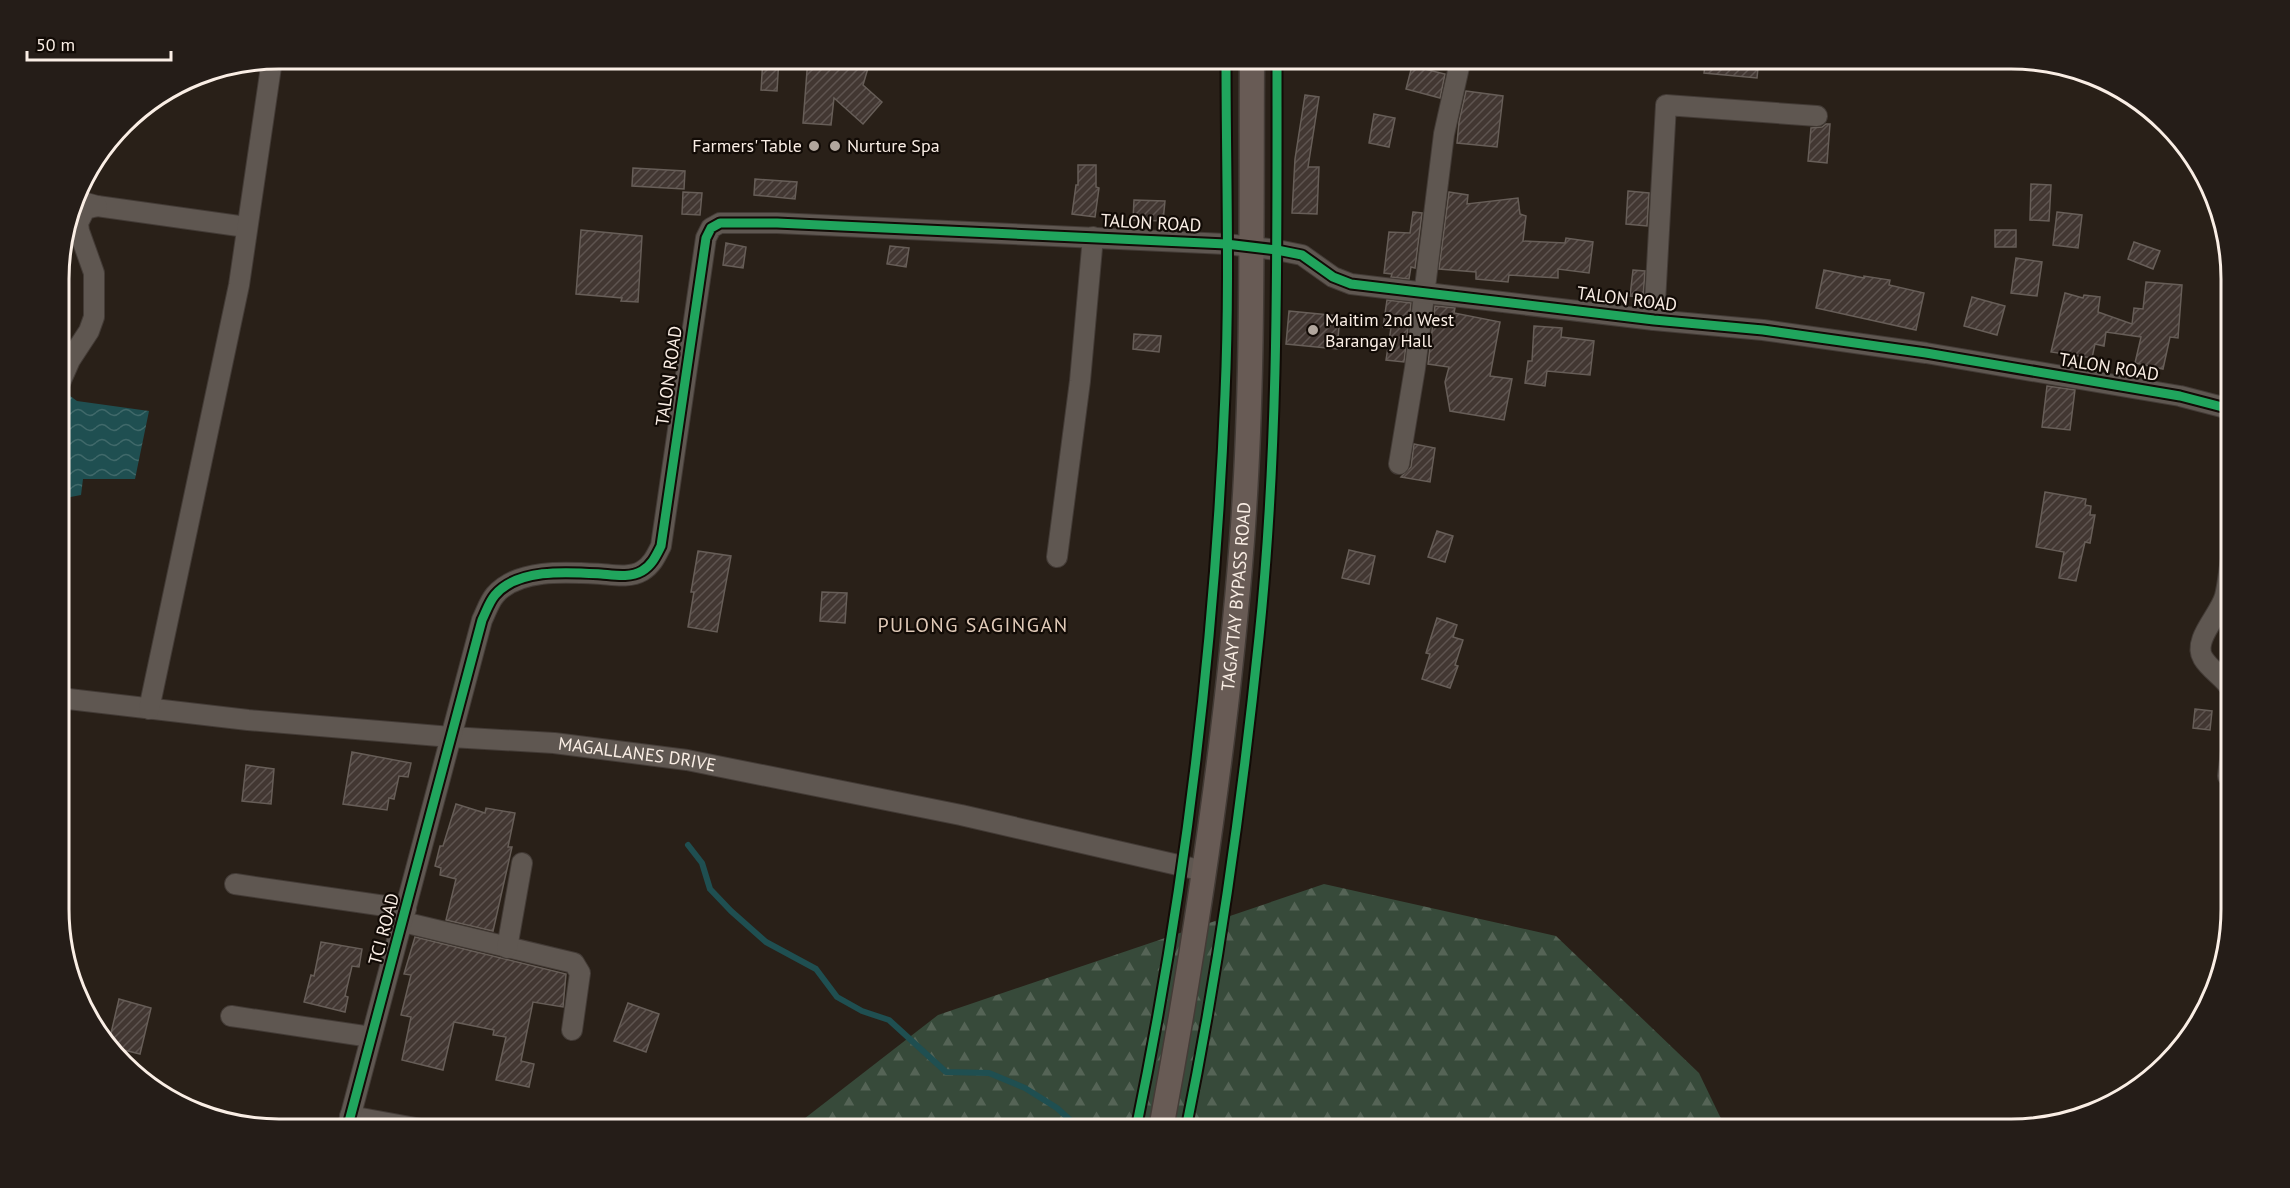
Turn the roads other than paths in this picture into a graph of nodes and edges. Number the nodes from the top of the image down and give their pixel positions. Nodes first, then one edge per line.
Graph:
1 (1252, 69) edge
2 (1459, 69) edge
3 (271, 70) edge
4 (1817, 116) dead end
5 (84, 202) edge
6 (97, 206) junction
7 (76, 225) edge
8 (246, 227) junction
9 (75, 231) edge
10 (1093, 237) junction
11 (1251, 246) junction
12 (1424, 292) junction
13 (1654, 320) junction
14 (69, 362) edge
15 (2221, 407) edge
16 (1399, 464) dead end
17 (1057, 557) dead end
18 (2221, 606) edge
19 (2221, 678) edge
20 (69, 699) edge
21 (149, 709) junction
22 (451, 737) junction
23 (522, 863) dead end
24 (1204, 871) junction
25 (235, 884) dead end
26 (405, 915) junction
27 (507, 948) junction
28 (231, 1017) dead end
29 (572, 1030) dead end
30 (371, 1037) junction
31 (350, 1119) edge
32 (1163, 1119) edge

1 - 11 main road, TAGAYTAY BYPASS ROAD
2 - 12 street
3 - 8 street
4 - 13 street
5 - 6 street
6 - 7 street
6 - 8 street
8 - 21 street
9 - 14 street
10 - 11 street, TALON ROAD
10 - 17 street
10 - 22 street, TALON ROAD
11 - 12 street, TALON ROAD
11 - 24 main road, TAGAYTAY BYPASS ROAD
12 - 13 street, TALON ROAD
12 - 16 street
13 - 15 street, TALON ROAD
18 - 19 street
20 - 21 street, MAGALLANES DRIVE
21 - 22 street, MAGALLANES DRIVE
22 - 24 street, MAGALLANES DRIVE
22 - 26 street, TCI ROAD
23 - 27 street
24 - 32 main road, TAGAYTAY BYPASS ROAD
25 - 26 street
26 - 27 street
26 - 30 street, TCI ROAD
27 - 29 street
28 - 30 street
30 - 31 street, TCI ROAD

